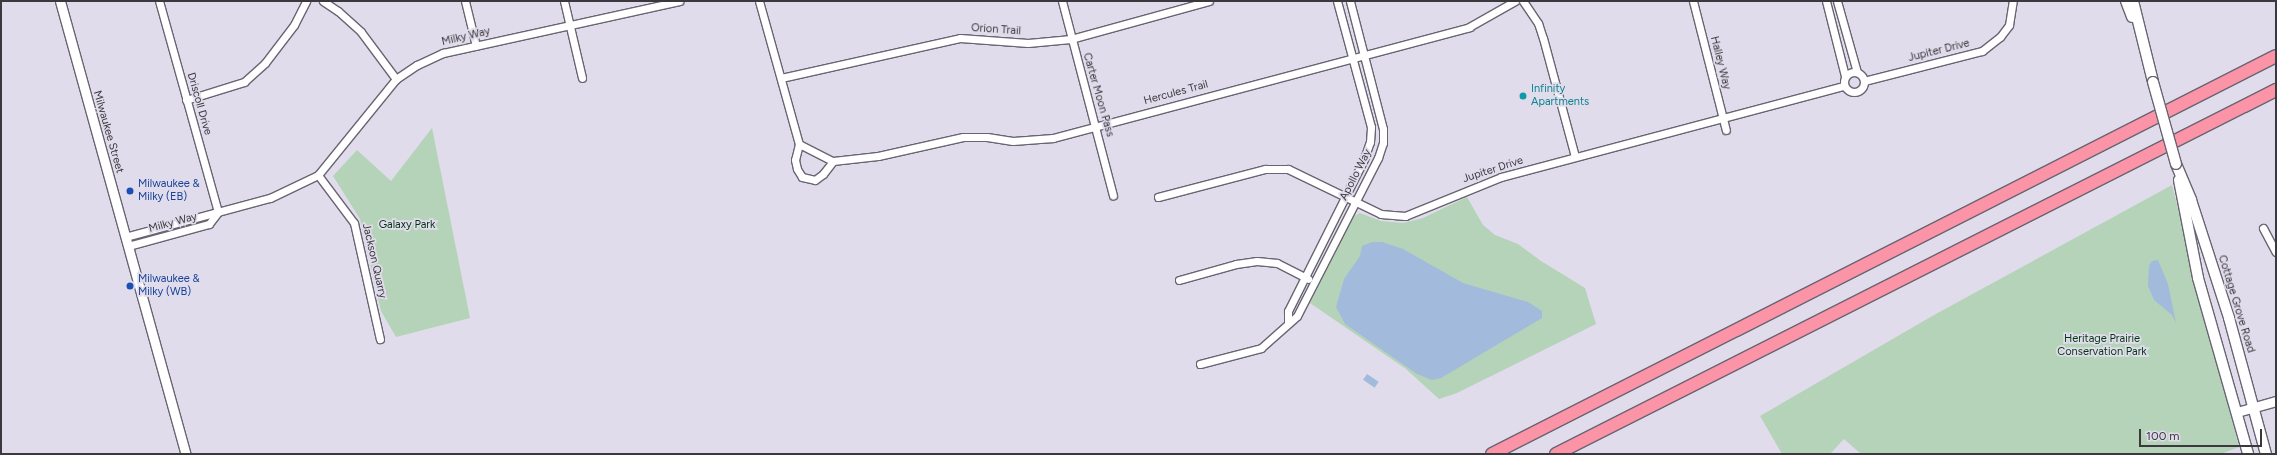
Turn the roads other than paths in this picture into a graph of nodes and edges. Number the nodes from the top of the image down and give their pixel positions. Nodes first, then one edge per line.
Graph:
1 (60, 1) edge
2 (159, 1) edge
3 (306, 1) edge
4 (323, 1) edge
5 (466, 1) edge
6 (564, 1) edge
7 (679, 1) edge
8 (759, 1) edge
9 (762, 1) edge
10 (1062, 1) edge
11 (1209, 1) edge
12 (1337, 1) edge
13 (1350, 1) edge
14 (1515, 1) edge
15 (1523, 1) edge
16 (1693, 1) edge
17 (1826, 1) edge
18 (1837, 1) edge
19 (2013, 1) edge
20 (2126, 1) edge
21 (2133, 1) edge
22 (665, 3) edge
23 (762, 9) junction
24 (570, 26) junction
25 (1071, 39) junction
26 (476, 46) junction
27 (2144, 52) junction
28 (1365, 53) junction
29 (1352, 56) junction
30 (2276, 56) edge
31 (1857, 72) junction
32 (1845, 76) junction
33 (582, 78) dead end
34 (781, 78) junction
35 (396, 79) junction
36 (1864, 81) junction
37 (1844, 86) junction
38 (2276, 90) edge
39 (186, 100) junction
40 (1723, 118) junction
41 (1096, 126) junction
42 (1726, 130) dead end
43 (799, 144) junction
44 (1575, 157) junction
45 (834, 161) junction
46 (2176, 164) junction
47 (318, 175) junction
48 (1113, 195) dead end
49 (1345, 196) junction
50 (1158, 197) dead end
51 (1355, 201) junction
52 (216, 212) junction
53 (2263, 228) dead end
54 (125, 236) junction
55 (128, 246) junction
56 (2276, 252) edge
57 (1304, 277) junction
58 (1179, 280) dead end
59 (1313, 282) junction
60 (1288, 322) junction
61 (380, 339) dead end
62 (1200, 364) dead end
63 (2276, 401) edge
64 (2254, 407) junction
65 (2238, 412) junction
66 (186, 454) edge
67 (1492, 454) edge
68 (1556, 454) edge
69 (2248, 454) edge
70 (2266, 454) edge

1 - 54 street, Milwaukee Street
2 - 39 street, Driscoll Drive
3 - 39 street
4 - 35 street
5 - 26 street
6 - 24 street
7 - 22 street, Milky Way
8 - 23 street
9 - 23 street
10 - 25 street, Carter Moon Pass
11 - 25 street, Orion Trail
12 - 29 street, Apollo Way
13 - 28 street, Apollo Way
14 - 28 street, Hercules Trail
15 - 44 street
16 - 40 street, Halley Way
17 - 32 street
18 - 31 street
19 - 36 street, Jupiter Drive
20 - 27 main road, Cottage Grove Road
21 - 27 main road, Cottage Grove Road
22 - 24 street, Milky Way
23 - 34 street
24 - 26 street, Milky Way
24 - 33 street
25 - 34 street, Orion Trail
25 - 41 street, Carter Moon Pass
26 - 35 street, Milky Way
27 - 46 main road, Cottage Grove Road, bridge
28 - 29 street, Hercules Trail
28 - 51 street, Apollo Way
29 - 41 street, Hercules Trail
29 - 49 street, Apollo Way
30 - 67 highway
31 - 32 street
31 - 36 street
32 - 37 street
34 - 43 street
35 - 47 street, Milky Way
36 - 37 street
37 - 40 street, Jupiter Drive
38 - 68 highway
39 - 52 street, Driscoll Drive
40 - 42 street, Halley Way
40 - 44 street, Jupiter Drive
41 - 45 street, Hercules Trail
41 - 48 street, Carter Moon Pass
43 - 45 street
43 - 45 street
44 - 51 street, Jupiter Drive
46 - 64 main road, Cottage Grove Road
46 - 65 main road, Cottage Grove Road
47 - 52 street, Milky Way
47 - 61 street, Jackson Quarry
49 - 50 street, Jupiter Drive
49 - 51 street, Jupiter Drive
49 - 57 street, Apollo Way
51 - 59 street, Apollo Way
52 - 54 street, Milky Way
52 - 55 street, Milky Way
53 - 56 street
54 - 55 street, Milwaukee Street
55 - 66 street, Milwaukee Street
57 - 58 street
57 - 59 street
57 - 60 street, Apollo Way
59 - 60 street, Apollo Way
60 - 62 street, Apollo Way
63 - 64 street
64 - 65 street
64 - 70 main road, Cottage Grove Road
65 - 69 main road, Cottage Grove Road

